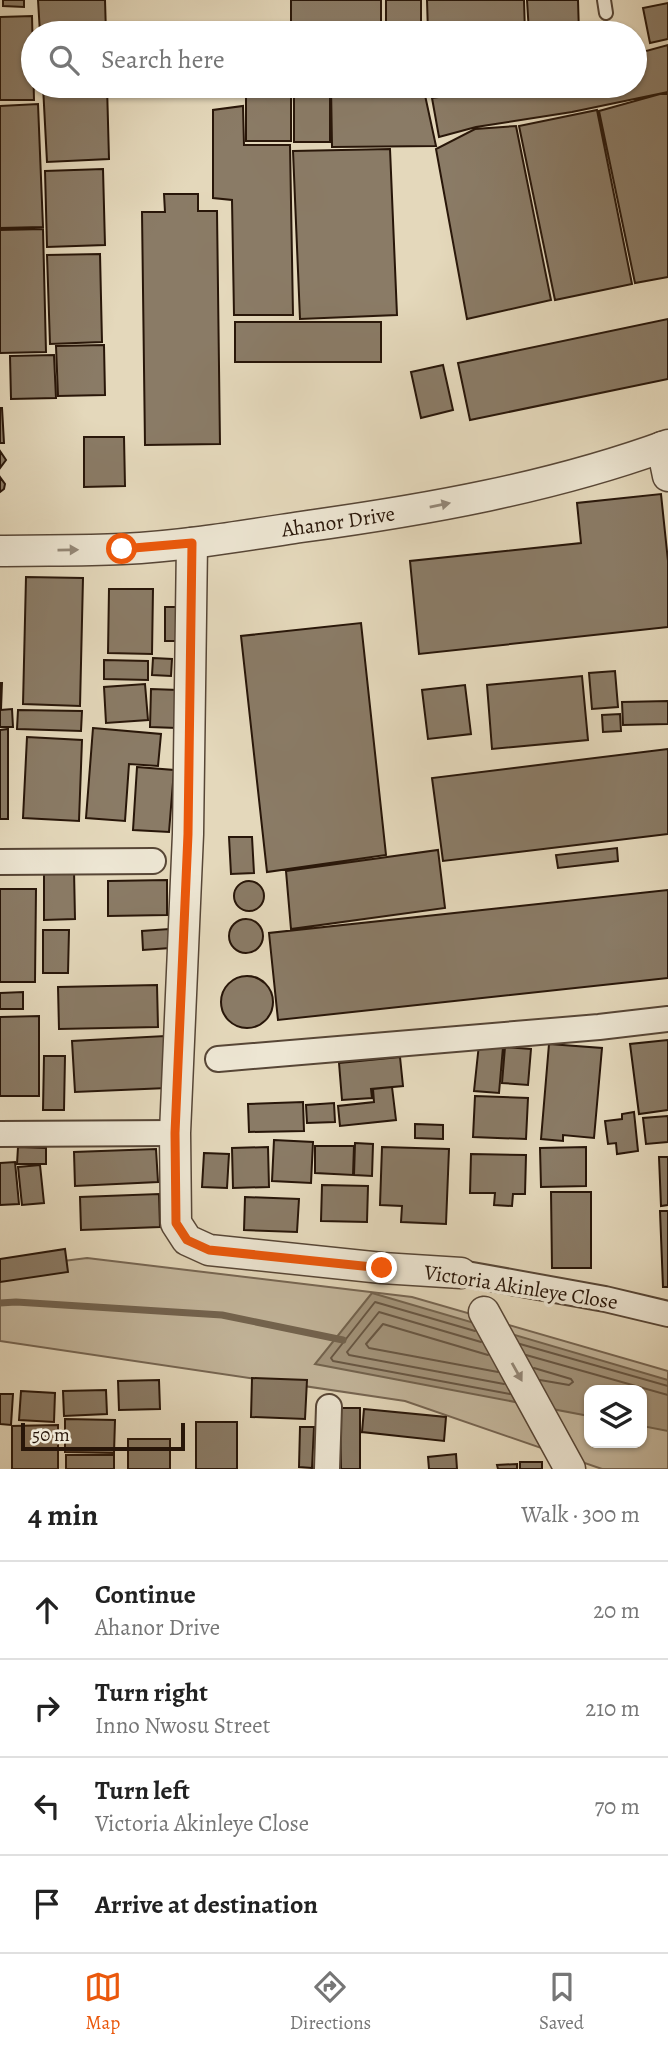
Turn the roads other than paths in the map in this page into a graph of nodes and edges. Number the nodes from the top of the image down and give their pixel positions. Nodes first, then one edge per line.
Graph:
1 (665, 446) edge
2 (668, 476) edge
3 (192, 543) junction
4 (0, 551) edge
5 (153, 861) dead end
6 (0, 862) edge
7 (668, 1019) edge
8 (218, 1059) dead end
9 (175, 1133) junction
10 (0, 1134) edge
11 (461, 1273) junction
12 (484, 1312) joint
13 (668, 1314) edge
14 (329, 1407) dead end
15 (327, 1469) edge
16 (570, 1469) edge

1 - 2 street
3 -> 1 street, Ahanor Drive
4 -> 3 street, Ahanor Drive
3 - 9 street
5 - 6 street
7 - 8 street
9 - 10 street
9 - 11 street, Victoria Akinleye Close
11 - 12 street
11 - 13 street, Victoria Akinleye Close
12 -> 16 street
14 - 15 street

